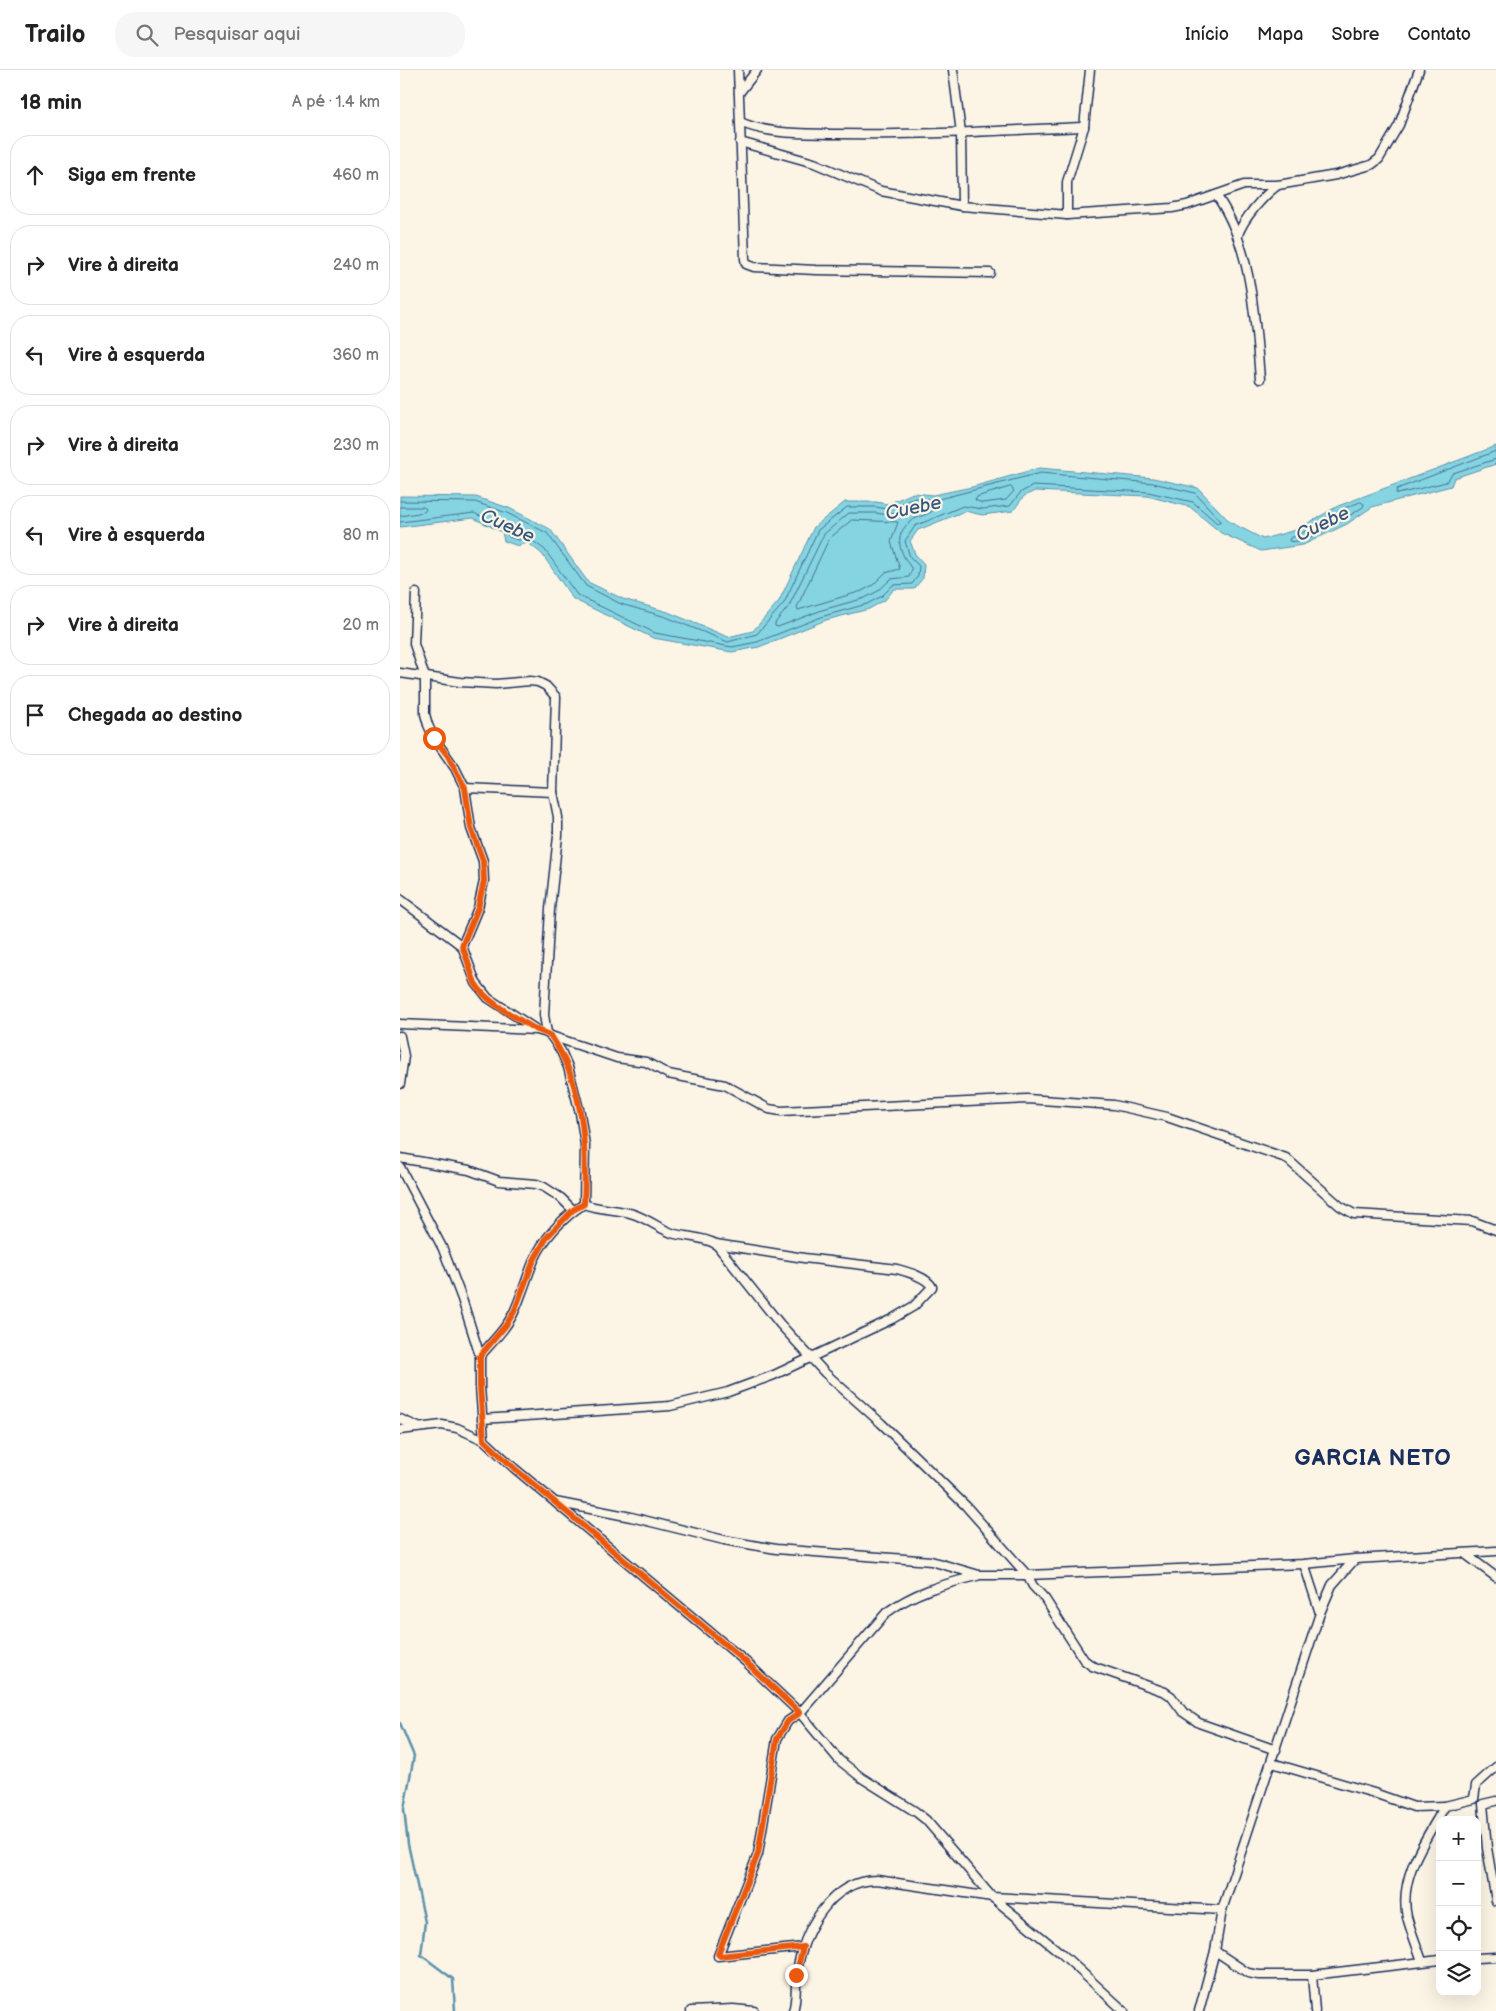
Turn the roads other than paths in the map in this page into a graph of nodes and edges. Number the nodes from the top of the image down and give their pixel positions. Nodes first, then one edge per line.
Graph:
1 (738, 70) edge
2 (756, 70) edge
3 (954, 70) edge
4 (1090, 70) edge
5 (1419, 70) edge
6 (739, 94) junction
7 (740, 122) junction
8 (1084, 127) junction
9 (961, 133) junction
10 (740, 142) junction
11 (1278, 185) junction
12 (1216, 195) junction
13 (962, 206) junction
14 (1067, 215) junction
15 (1238, 235) junction
16 (990, 273) dead end
17 (1260, 379) dead end
18 (416, 593) dead end
19 (400, 673) edge
20 (424, 677) junction
21 (465, 788) junction
22 (553, 792) junction
23 (400, 899) edge
24 (462, 946) junction
25 (400, 1024) edge
26 (536, 1030) junction
27 (549, 1035) junction
28 (400, 1036) edge
29 (400, 1084) edge
30 (400, 1158) edge
31 (400, 1167) edge
32 (584, 1204) junction
33 (573, 1210) junction
34 (1496, 1230) edge
35 (716, 1244) junction
36 (480, 1356) junction
37 (810, 1356) junction
38 (400, 1419) edge
39 (482, 1419) junction
40 (418, 1427) junction
41 (400, 1430) edge
42 (484, 1440) junction
43 (555, 1502) junction
44 (1496, 1551) edge
45 (1464, 1553) junction
46 (1355, 1559) junction
47 (1304, 1564) junction
48 (979, 1575) junction
49 (1027, 1575) junction
50 (1496, 1577) edge
51 (1320, 1613) junction
52 (800, 1713) junction
53 (1276, 1750) junction
54 (1272, 1763) junction
55 (1496, 1767) edge
56 (1474, 1799) junction
57 (1496, 1801) edge
58 (1483, 1804) junction
59 (1445, 1806) junction
60 (992, 1898) junction
61 (1496, 1901) edge
62 (1222, 1910) junction
63 (803, 1947) junction
64 (1215, 1951) junction
65 (1496, 1957) edge
66 (1481, 1958) edge
67 (1436, 1960) edge
68 (1422, 1961) junction
69 (1312, 1975) junction
70 (690, 2011) edge
71 (754, 2011) edge
72 (794, 2011) edge
73 (1124, 2011) edge
74 (1198, 2011) edge
75 (1315, 2011) edge

1 - 6 street
2 - 6 street
3 - 9 street
4 - 8 street
5 - 11 street
6 - 7 street
7 - 9 street
7 - 10 street
8 - 9 street
8 - 14 street
9 - 13 street
10 - 13 street
10 - 16 street
11 - 12 street
11 - 15 street
12 - 14 street
12 - 15 street
13 - 14 street
15 - 17 street
18 - 20 street
19 - 20 street
20 - 21 street
20 - 22 street
21 - 22 street
21 - 24 street
22 - 27 street
23 - 24 street
24 - 26 street
25 - 26 street
26 - 27 street
27 - 32 street
27 - 34 street
28 - 29 street
30 - 33 street
31 - 36 street
32 - 33 street
32 - 35 street
33 - 36 street
35 - 37 street
35 - 37 street
36 - 39 street
37 - 39 street
37 - 49 street
38 - 40 street
39 - 42 street
40 - 41 street
40 - 42 street
42 - 43 street
43 - 48 street
43 - 52 street
44 - 45 street
45 - 46 street
45 - 50 street
46 - 47 street
46 - 51 street
47 - 49 street
47 - 51 street
48 - 49 street
48 - 52 street
49 - 53 street
51 - 53 street
52 - 60 street
52 - 63 street
53 - 54 street
54 - 59 street
54 - 62 street
55 - 56 street
56 - 58 street
56 - 59 street
57 - 58 street
58 - 61 street
59 - 68 street
60 - 62 street
60 - 63 street
60 - 73 street
62 - 64 street
63 - 72 street
64 - 69 street
64 - 74 street
65 - 66 street
67 - 68 street
68 - 69 street
69 - 75 street
70 - 71 street

